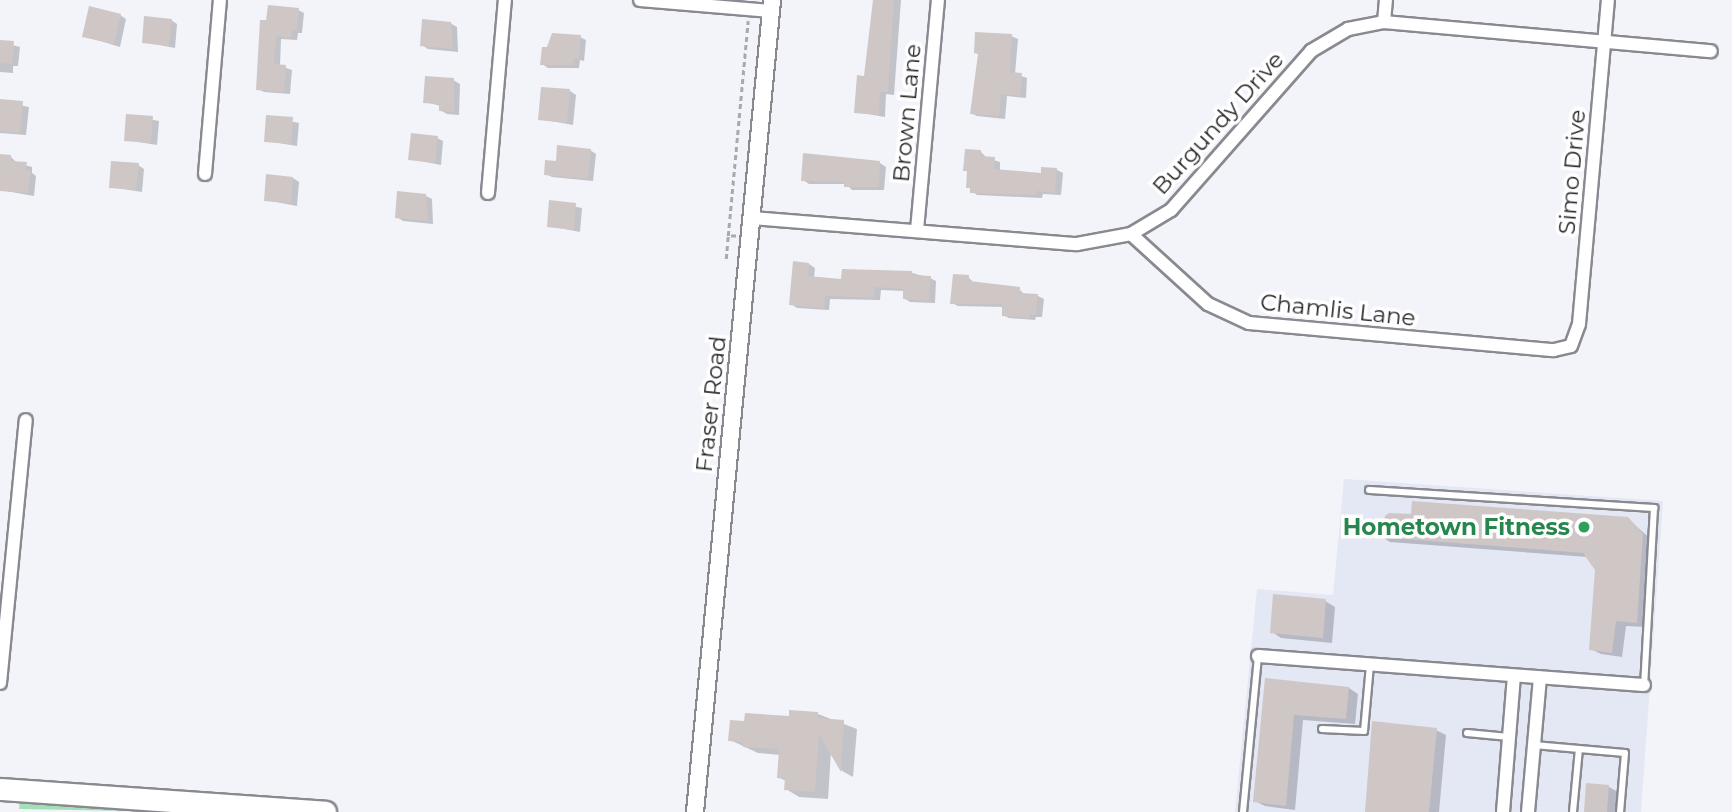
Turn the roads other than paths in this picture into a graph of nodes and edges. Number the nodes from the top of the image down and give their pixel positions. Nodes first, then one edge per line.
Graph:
1 (220, 0) edge
2 (505, 0) edge
3 (640, 0) edge
4 (938, 0) edge
5 (1386, 0) edge
6 (1608, 0) edge
7 (772, 5) edge
8 (1384, 22) junction
9 (1604, 41) junction
10 (1712, 51) dead end
11 (205, 174) dead end
12 (488, 194) dead end
13 (752, 218) junction
14 (917, 230) junction
15 (1132, 234) junction
16 (1571, 346) joint
17 (26, 420) dead end
18 (1369, 490) dead end
19 (1258, 656) joint
20 (1370, 664) junction
21 (0, 675) edge
22 (1514, 676) junction
23 (1540, 678) junction
24 (0, 682) edge
25 (1644, 685) joint
26 (1322, 729) dead end
27 (1467, 733) dead end
28 (1509, 737) junction
29 (1534, 745) junction
30 (1579, 749) junction
31 (0, 789) edge
32 (325, 812) edge
33 (695, 812) edge
34 (1243, 812) edge
35 (1503, 812) edge
36 (1528, 812) edge
37 (1573, 812) edge
38 (1620, 812) edge

1 - 11 street
2 - 12 street
3 - 7 street
4 - 14 street, Brown Lane
5 - 8 street
6 - 9 street, Simo Drive
7 - 13 street, Fraser Road
8 - 9 street, Burgundy Drive
8 - 15 street, Burgundy Drive
9 - 10 street, Burgundy Drive
9 - 16 street, Simo Drive
13 - 14 street, Burgundy Drive
13 - 33 street, Fraser Road
14 - 15 street, Burgundy Drive
15 - 16 street, Chamlis Lane
17 - 21 street
18 - 25 lane
19 - 20 street
19 - 34 lane
20 - 22 street
20 - 26 lane
21 - 24 street
22 - 23 street
22 - 28 street
23 - 25 street
23 - 29 street
27 - 28 lane
28 - 35 street
29 - 30 lane
29 - 36 street
30 - 37 lane
30 - 38 lane
31 - 32 main road

